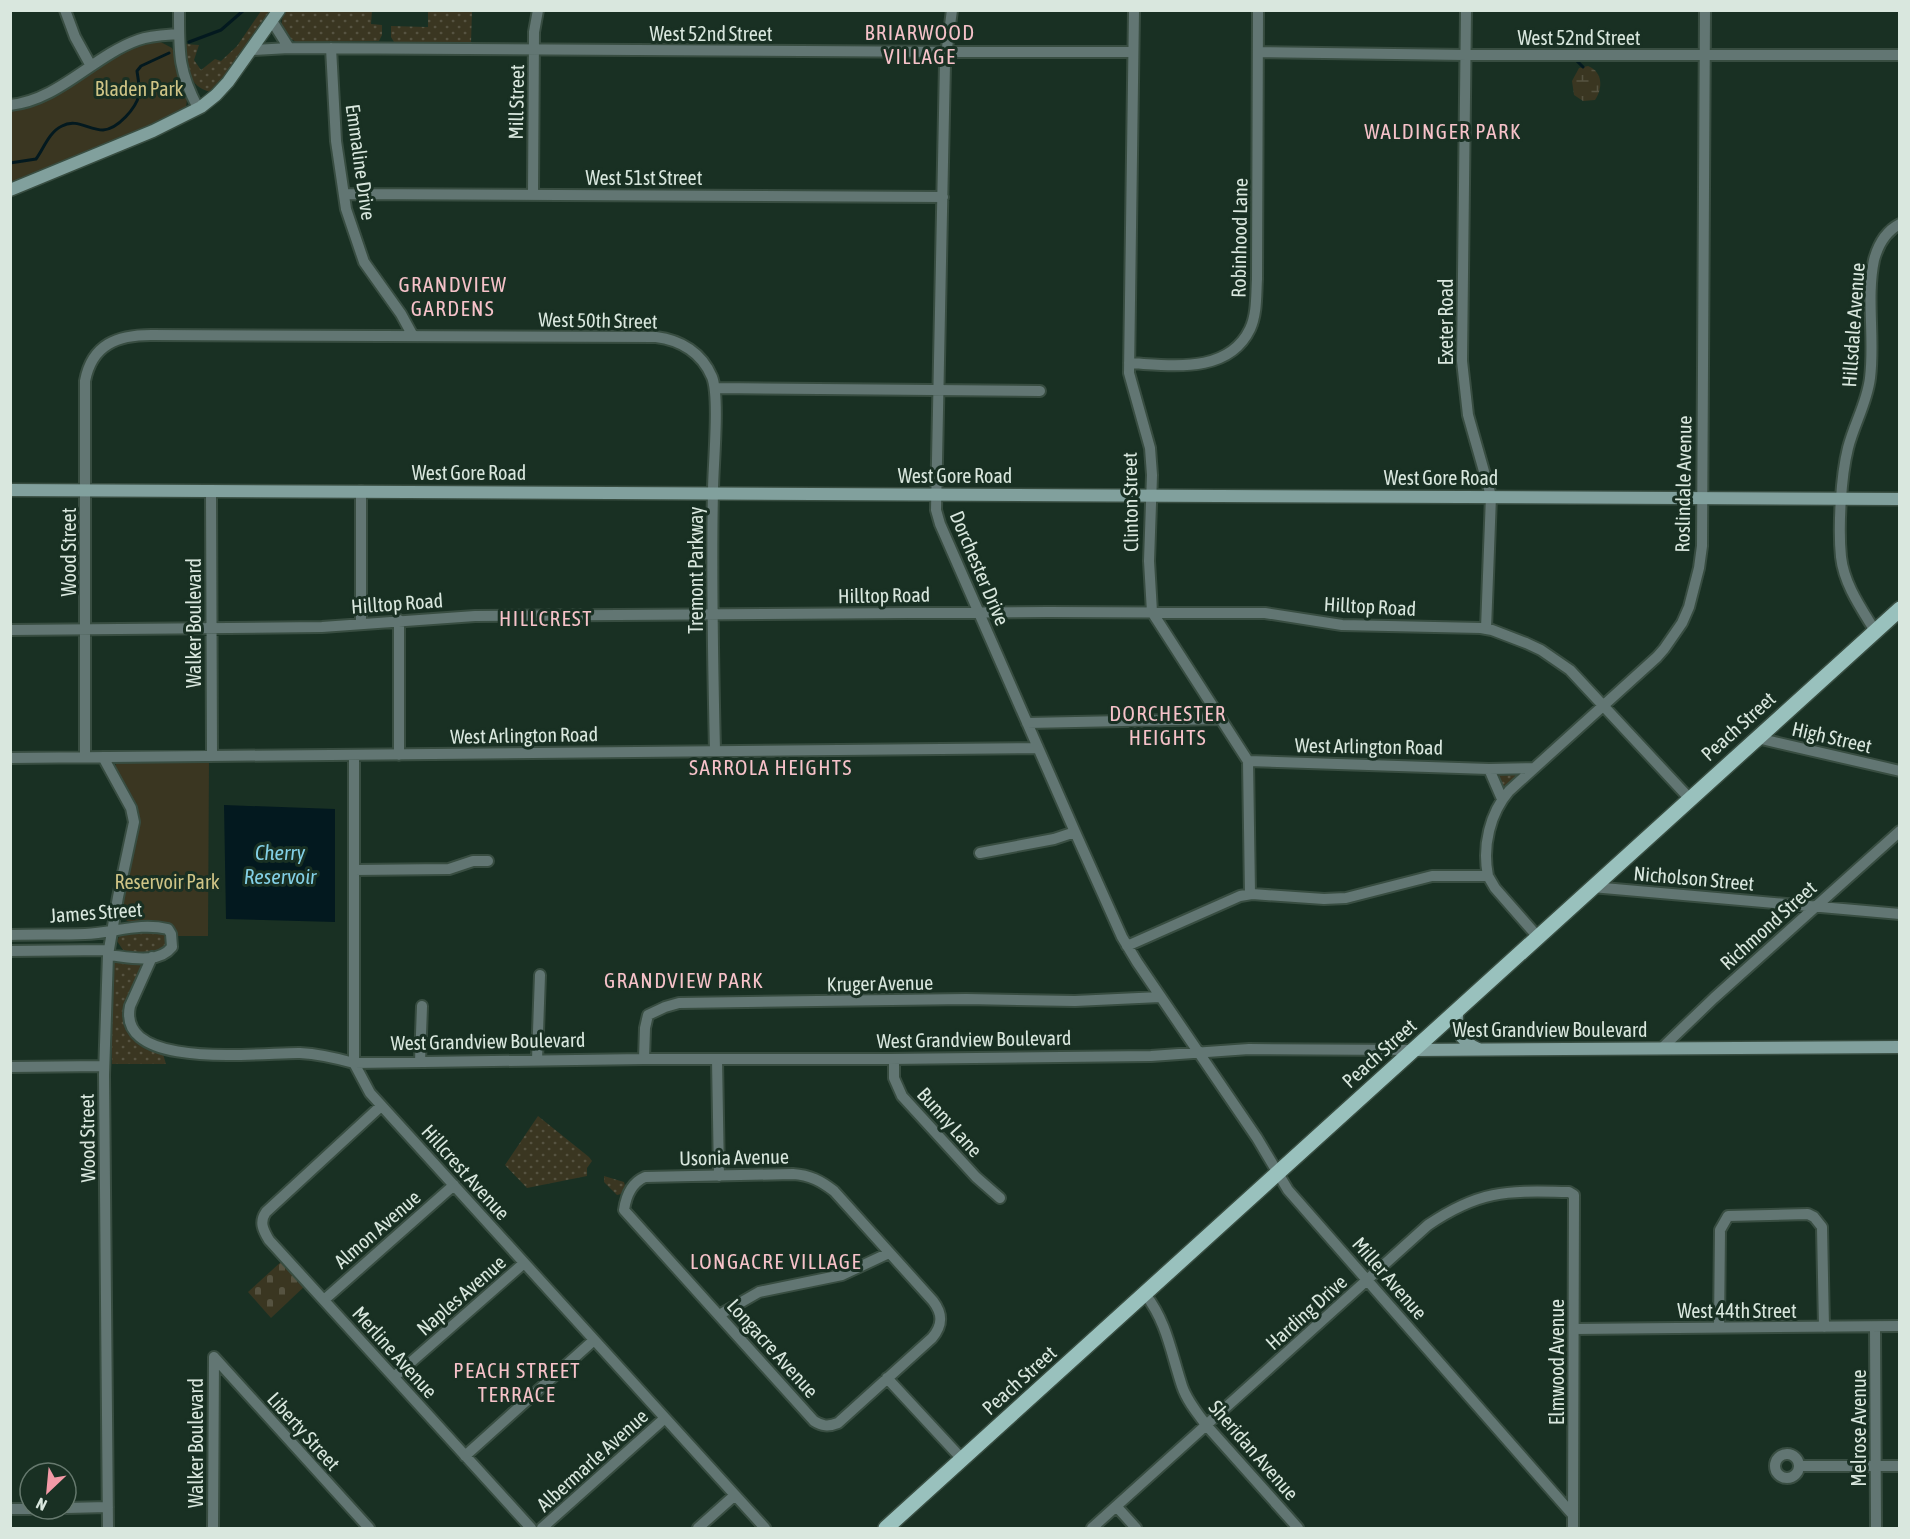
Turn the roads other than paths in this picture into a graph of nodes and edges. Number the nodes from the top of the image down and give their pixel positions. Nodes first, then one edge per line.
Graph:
1 (65, 10) edge
2 (179, 10) edge
3 (538, 10) edge
4 (952, 10) edge
5 (1134, 10) edge
6 (1258, 10) edge
7 (1466, 10) edge
8 (1705, 10) edge
9 (275, 16) edge
10 (179, 34) junction
11 (289, 48) junction
12 (331, 48) junction
13 (252, 50) junction
14 (535, 50) junction
15 (1133, 51) junction
16 (946, 52) junction
17 (1258, 52) junction
18 (1705, 54) junction
19 (1899, 54) edge
20 (1465, 55) junction
21 (91, 66) junction
22 (10, 105) edge
23 (198, 108) junction
24 (10, 190) edge
25 (344, 194) junction
26 (533, 194) junction
27 (943, 197) junction
28 (1899, 224) edge
29 (413, 336) junction
30 (99, 352) joint
31 (1129, 363) junction
32 (715, 388) junction
33 (940, 390) junction
34 (1040, 391) dead end
35 (10, 490) edge
36 (86, 490) junction
37 (211, 491) junction
38 (361, 491) junction
39 (713, 494) junction
40 (937, 495) junction
41 (1151, 495) junction
42 (1491, 496) junction
43 (1702, 497) junction
44 (1842, 499) junction
45 (1899, 499) edge
46 (1899, 609) edge
47 (979, 612) junction
48 (1152, 612) junction
49 (713, 615) junction
50 (399, 620) junction
51 (361, 623) junction
52 (211, 629) junction
53 (1486, 629) junction
54 (10, 630) edge
55 (86, 630) junction
56 (1875, 631) junction
57 (1603, 706) junction
58 (1221, 719) junction
59 (1027, 723) junction
60 (1757, 738) junction
61 (1038, 748) junction
62 (715, 751) junction
63 (399, 754) junction
64 (354, 755) junction
65 (212, 756) junction
66 (86, 757) junction
67 (103, 757) junction
68 (10, 758) edge
69 (1248, 761) junction
70 (1534, 768) junction
71 (1489, 769) junction
72 (1899, 771) edge
73 (1502, 799) junction
74 (1690, 799) junction
75 (1899, 831) edge
76 (1075, 832) junction
77 (980, 853) dead end
78 (488, 861) dead end
79 (354, 870) junction
80 (1488, 876) junction
81 (1592, 888) junction
82 (1250, 894) junction
83 (1815, 907) junction
84 (1899, 914) edge
85 (111, 931) junction
86 (10, 935) edge
87 (1538, 937) junction
88 (1127, 946) junction
89 (10, 951) edge
90 (108, 952) junction
91 (152, 957) junction
92 (540, 975) dead end
93 (1160, 997) junction
94 (422, 1006) dead end
95 (1458, 1009) junction
96 (1899, 1047) edge
97 (1662, 1048) junction
98 (1479, 1049) junction
99 (1414, 1050) junction
100 (1198, 1053) junction
101 (644, 1059) junction
102 (717, 1059) junction
103 (894, 1059) junction
104 (537, 1060) junction
105 (420, 1062) junction
106 (354, 1063) junction
107 (104, 1066) junction
108 (10, 1067) edge
109 (381, 1106) junction
110 (1279, 1172) junction
111 (719, 1176) junction
112 (454, 1185) junction
113 (1574, 1195) joint
114 (1000, 1198) dead end
115 (624, 1210) joint
116 (889, 1253) junction
117 (524, 1263) junction
118 (1367, 1280) junction
119 (1145, 1294) junction
120 (324, 1300) junction
121 (719, 1315) junction
122 (1899, 1326) edge
123 (1824, 1327) junction
124 (1875, 1327) junction
125 (1719, 1328) junction
126 (1574, 1329) junction
127 (594, 1340) junction
128 (214, 1357) joint
129 (394, 1377) junction
130 (888, 1378) junction
131 (665, 1418) junction
132 (1207, 1426) junction
133 (465, 1456) junction
134 (962, 1459) junction
135 (1799, 1466) dead end
136 (1877, 1466) junction
137 (1899, 1466) edge
138 (735, 1496) junction
139 (108, 1507) junction
140 (1117, 1507) junction
141 (78, 1508) edge
142 (1573, 1515) junction
143 (108, 1528) edge
144 (213, 1528) edge
145 (369, 1528) edge
146 (531, 1528) edge
147 (542, 1528) edge
148 (698, 1528) edge
149 (765, 1528) edge
150 (886, 1528) edge
151 (1092, 1528) edge
152 (1136, 1528) edge
153 (1298, 1528) edge
154 (1573, 1528) edge
155 (1876, 1528) edge

1 - 21 street
2 - 10 street
3 - 14 street, Mill Street
4 - 16 street, Dorchester Drive
5 - 15 street, Clinton Street
6 - 17 street, Robinhood Lane
7 - 20 street, Exeter Road
8 - 18 street, Roslindale Avenue
9 - 11 street
9 - 13 street
10 - 21 street
10 - 23 street
11 - 12 street, West 52nd Street
11 - 13 street, West 52nd Street
12 - 14 street, West 52nd Street
12 - 25 street, Emmaline Drive
13 - 23 street
14 - 16 street, West 52nd Street
14 - 26 street, Mill Street
15 - 16 street, West 52nd Street
15 - 31 street, Clinton Street
16 - 27 street, Dorchester Drive
17 - 20 street, West 52nd Street
17 - 31 street, Robinhood Lane
18 - 19 street, West 52nd Street
18 - 20 street, West 52nd Street
18 - 43 street, Roslindale Avenue
20 - 42 street, Exeter Road
21 - 22 street
23 - 24 street
25 - 26 street, West 51st Street
25 - 29 street, Emmaline Drive
26 - 27 street, West 51st Street
27 - 33 street, Dorchester Drive
28 - 44 street, Hillsdale Avenue
29 - 30 street, West 50th Street
29 - 32 street, West 50th Street
30 - 36 street, Wood Street
31 - 41 street, Clinton Street
32 - 33 street
32 - 39 street, Tremont Parkway
33 - 34 street
33 - 40 street, Dorchester Drive
35 - 36 street, West Gore Road
36 - 37 street, West Gore Road
36 - 55 street, Wood Street
37 - 38 street, West Gore Road
37 - 52 street, Walker Boulevard
38 - 39 street, West Gore Road
38 - 51 street
39 - 40 street, West Gore Road
39 - 49 street, Tremont Parkway
40 - 41 street, West Gore Road
40 - 47 street, Dorchester Drive
41 - 42 street, West Gore Road
41 - 48 street, Clinton Street
42 - 43 street, West Gore Road
42 - 53 street, Exeter Road
43 - 44 street, West Gore Road
43 - 57 street, Roslindale Avenue
44 - 45 street, West Gore Road
44 - 56 street, Hillsdale Avenue
46 - 56 main road, Peach Street
47 - 48 street, Hilltop Road
47 - 49 street, Hilltop Road
47 - 59 street, Dorchester Drive
48 - 53 street, Hilltop Road
48 - 58 street, Clinton Street
49 - 50 street, Hilltop Road
49 - 62 street, Tremont Parkway
50 - 51 street, Hilltop Road
50 - 63 street
51 - 52 street, Hilltop Road
52 - 55 street, Hilltop Road
52 - 65 street, Walker Boulevard
53 - 57 street, Hilltop Road
54 - 55 street, Hilltop Road
55 - 66 street, Wood Street
56 - 60 main road, Peach Street
57 - 70 street, Roslindale Avenue
57 - 74 street, Hilltop Road
58 - 59 street
58 - 69 street, Clinton Street
59 - 61 street, Dorchester Drive
60 - 72 street, High Street
60 - 74 main road, Peach Street
61 - 62 street, West Arlington Road
61 - 76 street, Dorchester Drive
62 - 63 street, West Arlington Road
63 - 64 street, West Arlington Road
64 - 65 street, West Arlington Road
64 - 79 street, Hillcrest Avenue
65 - 67 street, West Arlington Road
66 - 67 street, West Arlington Road
66 - 68 street, West Arlington Road
67 - 85 street, Wood Street
69 - 71 street, West Arlington Road
69 - 82 street, Clinton Street
70 - 71 street, West Arlington Road
70 - 73 street, Roslindale Avenue
71 - 73 street
73 - 80 street, Roslindale Avenue
74 - 81 main road, Peach Street
75 - 83 street, Richmond Street
76 - 77 street
76 - 88 street, Dorchester Drive
78 - 79 street
79 - 106 street, Hillcrest Avenue
80 - 82 street
80 - 87 street
81 - 83 street, Nicholson Street
81 - 87 main road, Peach Street
82 - 88 street
83 - 84 street, Nicholson Street
83 - 97 street, Richmond Street
85 - 86 street, James Street
85 - 90 street, Wood Street
85 - 91 street, James Street
87 - 95 main road, Peach Street
88 - 93 street, Dorchester Drive
89 - 90 street, James Street
90 - 91 street, James Street
90 - 107 street, Wood Street
91 - 106 street, West Grandview Boulevard
92 - 104 street
93 - 100 street, Dorchester Drive
93 - 101 street, Kruger Avenue
94 - 105 street
95 - 98 street
95 - 99 main road, Peach Street
96 - 97 street, West Grandview Boulevard
97 - 98 street, West Grandview Boulevard
98 - 99 street, West Grandview Boulevard
99 - 100 street, West Grandview Boulevard
99 - 110 main road, Peach Street
100 - 103 street, West Grandview Boulevard
100 - 110 street, Miller Avenue
101 - 102 street, West Grandview Boulevard
101 - 104 street, West Grandview Boulevard
102 - 103 street, West Grandview Boulevard
102 - 111 street
103 - 114 street, Bunny Lane
104 - 105 street, West Grandview Boulevard
105 - 106 street, West Grandview Boulevard
106 - 109 street, Hillcrest Avenue
107 - 108 street
107 - 139 street, Wood Street
109 - 112 street, Hillcrest Avenue
109 - 120 street, Merline Avenue
110 - 118 street, Miller Avenue
110 - 119 main road, Peach Street
111 - 115 street, Usonia Avenue
111 - 116 street, Usonia Avenue
112 - 117 street, Hillcrest Avenue
112 - 120 street, Almon Avenue
113 - 118 street, Harding Drive
113 - 126 street, Elmwood Avenue
115 - 121 street, Longacre Avenue
116 - 121 street
116 - 130 street, Usonia Avenue
117 - 127 street, Hillcrest Avenue
117 - 129 street, Naples Avenue
118 - 132 street, Harding Drive
118 - 142 street, Miller Avenue
119 - 132 street, Sheridan Avenue
119 - 134 main road, Peach Street
120 - 129 street, Merline Avenue
121 - 130 street, Longacre Avenue
122 - 124 street, West 44th Street
123 - 124 street, West 44th Street
123 - 125 street, West 44th Street
123 - 125 street
124 - 136 street, Melrose Avenue
125 - 126 street, West 44th Street
126 - 142 street, Elmwood Avenue
127 - 131 street, Hillcrest Avenue
127 - 133 street
128 - 144 street, Walker Boulevard
128 - 145 street, Liberty Street
129 - 133 street, Merline Avenue
130 - 134 street
131 - 138 street, Hillcrest Avenue
131 - 147 street, Albermarle Avenue
132 - 140 street, Harding Drive
132 - 153 street, Sheridan Avenue
133 - 146 street, Merline Avenue
134 - 150 main road, Peach Street
135 - 136 street
136 - 137 street
136 - 155 street, Melrose Avenue
138 - 148 street
138 - 149 street, Hillcrest Avenue
139 - 141 street
139 - 143 street, Wood Street
140 - 151 street, Harding Drive
140 - 152 street
142 - 154 street, Elmwood Avenue

